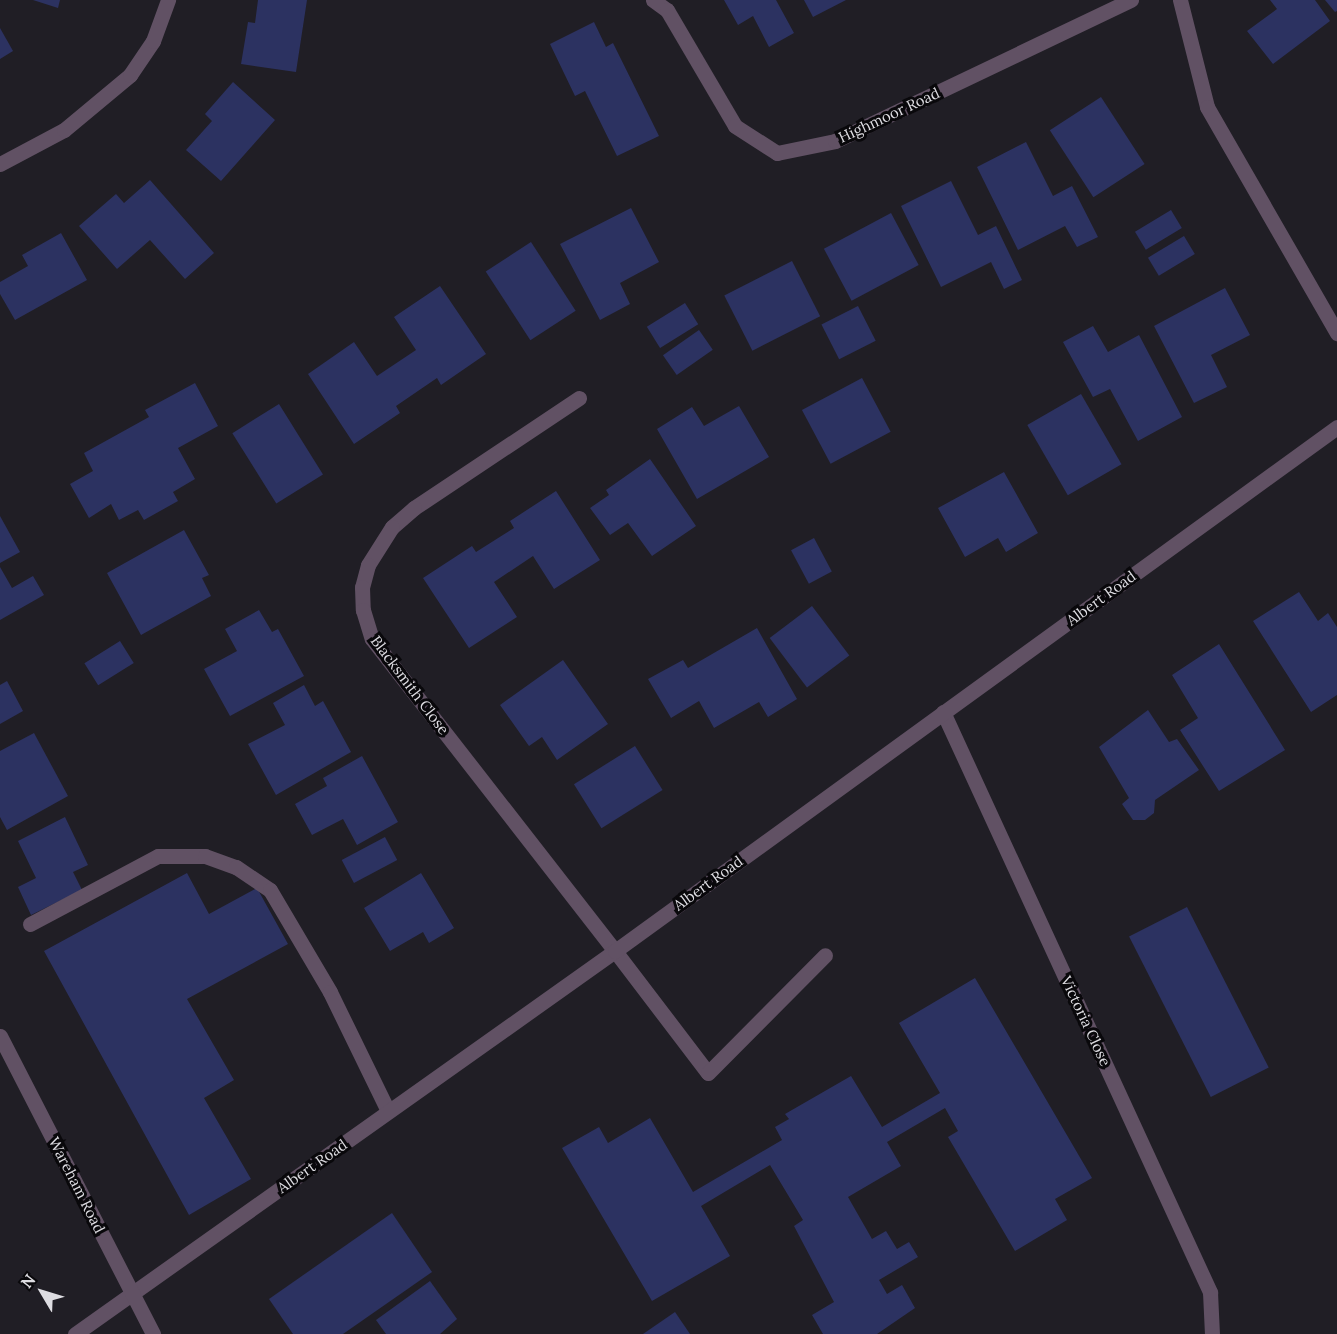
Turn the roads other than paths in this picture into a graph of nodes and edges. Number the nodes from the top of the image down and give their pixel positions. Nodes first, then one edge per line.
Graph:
1 (168, 0) edge
2 (653, 0) edge
3 (1131, 0) edge
4 (1180, 0) edge
5 (0, 164) edge
6 (1337, 333) edge
7 (579, 398) dead end
8 (1337, 428) edge
9 (944, 712) junction
10 (30, 924) dead end
11 (615, 951) junction
12 (825, 955) dead end
13 (0, 1036) edge
14 (388, 1111) junction
15 (133, 1293) junction
16 (75, 1334) edge
17 (153, 1334) edge
18 (1212, 1334) edge

1 - 5 street
2 - 3 street, Highmoor Road
4 - 6 street
7 - 11 street, Blacksmith Close
8 - 9 street, Albert Road
9 - 11 street, Albert Road
9 - 18 street, Victoria Close
10 - 14 street
11 - 12 street, Blacksmith Close
11 - 14 street, Albert Road
13 - 15 street, Wareham Road
14 - 15 street, Albert Road
15 - 16 street, Albert Road
15 - 17 street, Wareham Road

